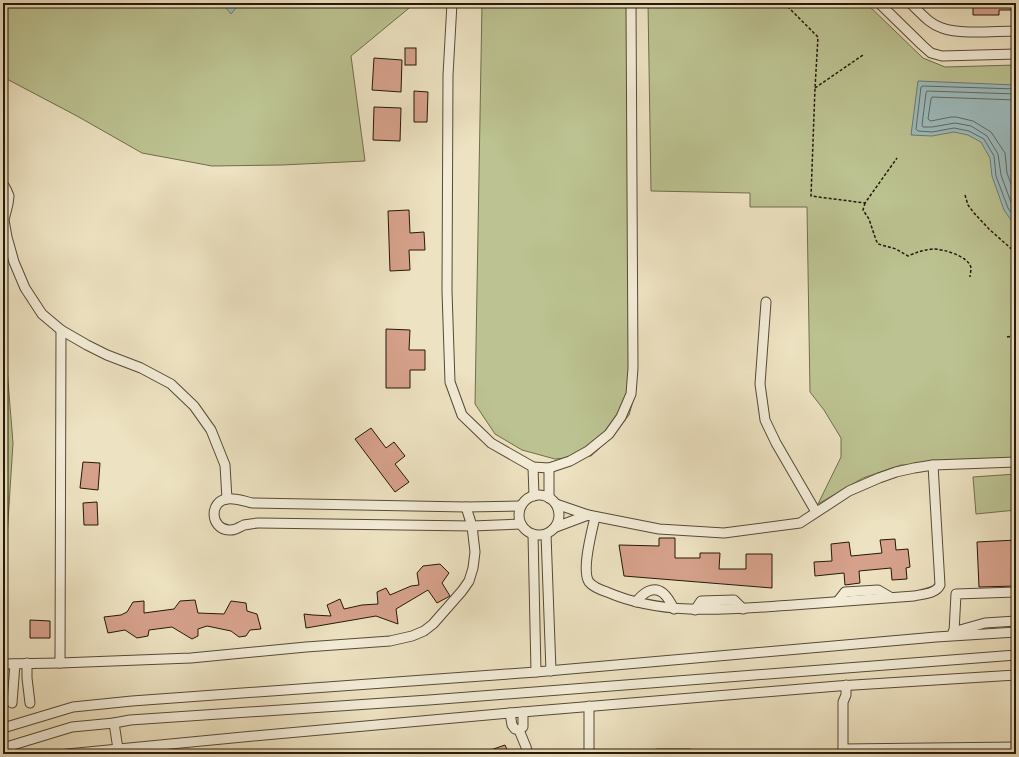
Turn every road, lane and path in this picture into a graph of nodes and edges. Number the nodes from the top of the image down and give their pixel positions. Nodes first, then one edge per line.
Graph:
1 (452, 3) edge
2 (631, 3) edge
3 (784, 3) edge
4 (879, 3) edge
5 (910, 3) edge
6 (1016, 31) edge
7 (1016, 54) edge
8 (863, 55) dead end
9 (815, 88) junction
10 (897, 158) dead end
11 (3, 184) edge
12 (965, 195) dead end
13 (865, 203) junction
14 (1016, 253) edge
15 (970, 277) dead end
16 (766, 302) dead end
17 (61, 330) junction
18 (1007, 337) dead end
19 (1016, 337) edge
20 (1016, 462) edge
21 (933, 465) junction
22 (533, 467) junction
23 (549, 468) junction
24 (534, 496) junction
25 (226, 499) junction
26 (553, 501) junction
27 (521, 506) junction
28 (466, 507) junction
29 (816, 512) junction
30 (592, 516) junction
31 (521, 524) junction
32 (472, 526) junction
33 (556, 527) junction
34 (533, 534) junction
35 (546, 534) junction
36 (1016, 592) edge
37 (636, 602) junction
38 (535, 608) junction
39 (549, 609) junction
40 (674, 609) junction
41 (1016, 621) edge
42 (954, 632) junction
43 (1016, 632) edge
44 (936, 637) junction
45 (1016, 655) edge
46 (984, 657) junction
47 (1016, 661) edge
48 (27, 663) junction
49 (60, 663) junction
50 (3, 664) edge
51 (15, 664) junction
52 (551, 671) junction
53 (536, 672) junction
54 (1016, 675) edge
55 (842, 685) junction
56 (12, 703) dead end
57 (30, 703) dead end
58 (589, 706) junction
59 (523, 712) junction
60 (510, 713) junction
61 (114, 723) junction
62 (3, 728) edge
63 (519, 730) junction
64 (1016, 747) edge
65 (3, 748) edge
66 (118, 749) junction
67 (843, 752) edge
68 (66, 754) edge
69 (528, 754) edge
70 (589, 754) edge
71 (657, 754) edge
72 (690, 754) edge

1 - 22 street
2 - 23 street
3 - 9 path
4 - 7 street
5 - 6 street
8 - 9 path
9 - 13 path
10 - 13 path
11 - 17 street
12 - 14 path
13 - 15 path
16 - 29 street
17 - 25 street
17 - 49 street
18 - 19 path
20 - 21 street
21 - 29 street
21 - 40 street
22 - 23 street
22 - 24 street
23 - 26 street
24 - 26 street
24 - 27 street
25 - 28 street
25 - 32 street
26 - 30 street
26 - 33 street
27 - 28 street
27 - 31 street
28 - 32 street
29 - 30 street
30 - 33 street
30 - 37 street
31 - 32 street
31 - 34 street
32 - 49 street
33 - 35 street
34 - 35 street
34 - 38 street
35 - 39 street
36 - 42 street
37 - 40 street
37 - 40 street
38 - 39 street
38 - 53 street
39 - 52 street
41 - 42 street
42 - 44 street
43 - 44 street
44 - 52 street
45 - 46 street
46 - 47 street
46 - 61 street
48 - 49 street
48 - 51 street
48 - 57 street
50 - 51 street
51 - 56 street
52 - 53 street
53 - 62 street
54 - 55 street
55 - 58 street
55 - 67 street
58 - 59 street
58 - 70 street
59 - 60 street
59 - 63 street
60 - 63 street
60 - 66 street
61 - 65 street
61 - 66 street
63 - 69 street
64 - 67 street
66 - 68 street
71 - 72 street

